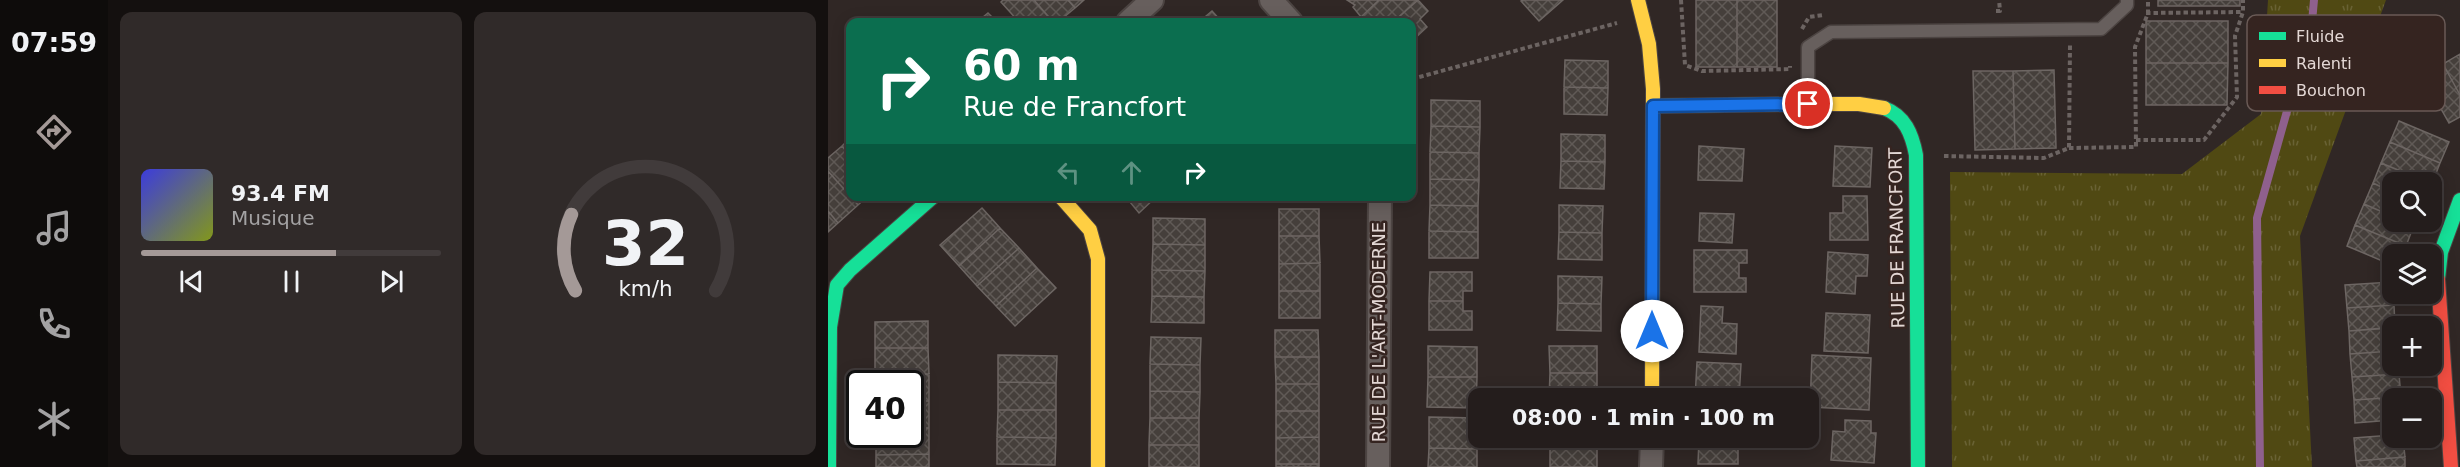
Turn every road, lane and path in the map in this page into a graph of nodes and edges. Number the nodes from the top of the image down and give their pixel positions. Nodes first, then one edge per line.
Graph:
1 (1152, 0) edge
2 (1271, 0) edge
3 (1638, 0) edge
4 (2148, 0) edge
5 (2243, 0) edge
6 (2127, 3) edge
7 (2243, 12) junction
8 (2148, 13) junction
9 (1644, 16) junction
10 (1132, 18) edge
11 (1287, 18) edge
12 (2069, 30) junction
13 (2058, 46) dead end
14 (2070, 46) junction
15 (1416, 78) edge
16 (1808, 104) junction
17 (1653, 106) junction
18 (2136, 140) junction
19 (2069, 148) junction
20 (1916, 155) junction
21 (2460, 200) edge
22 (928, 201) edge
23 (1065, 201) edge
24 (1380, 201) edge
25 (1652, 388) edge
26 (1652, 448) edge
27 (829, 467) edge
28 (1098, 467) edge
29 (1378, 467) edge
30 (1651, 467) edge
31 (1918, 467) edge
32 (2451, 467) edge

1 - 10 street
2 - 11 street
3 - 9 street
4 - 8 path
5 - 7 path
6 - 8 path
6 - 12 lane
7 - 8 path
7 - 18 path
8 - 18 path
9 - 15 path
9 - 17 street
12 - 14 path
12 - 16 lane
13 - 14 path
14 - 19 path
16 - 17 street, RUE DE FRANCFORT
16 - 20 street, RUE DE FRANCFORT
17 - 25 street
18 - 19 path
19 - 20 path
20 - 31 street, RUE DE FRANCFORT
21 - 32 street
22 - 27 street
23 - 28 street
24 - 29 street, RUE DE L'ART-MODERNE
26 - 30 street

